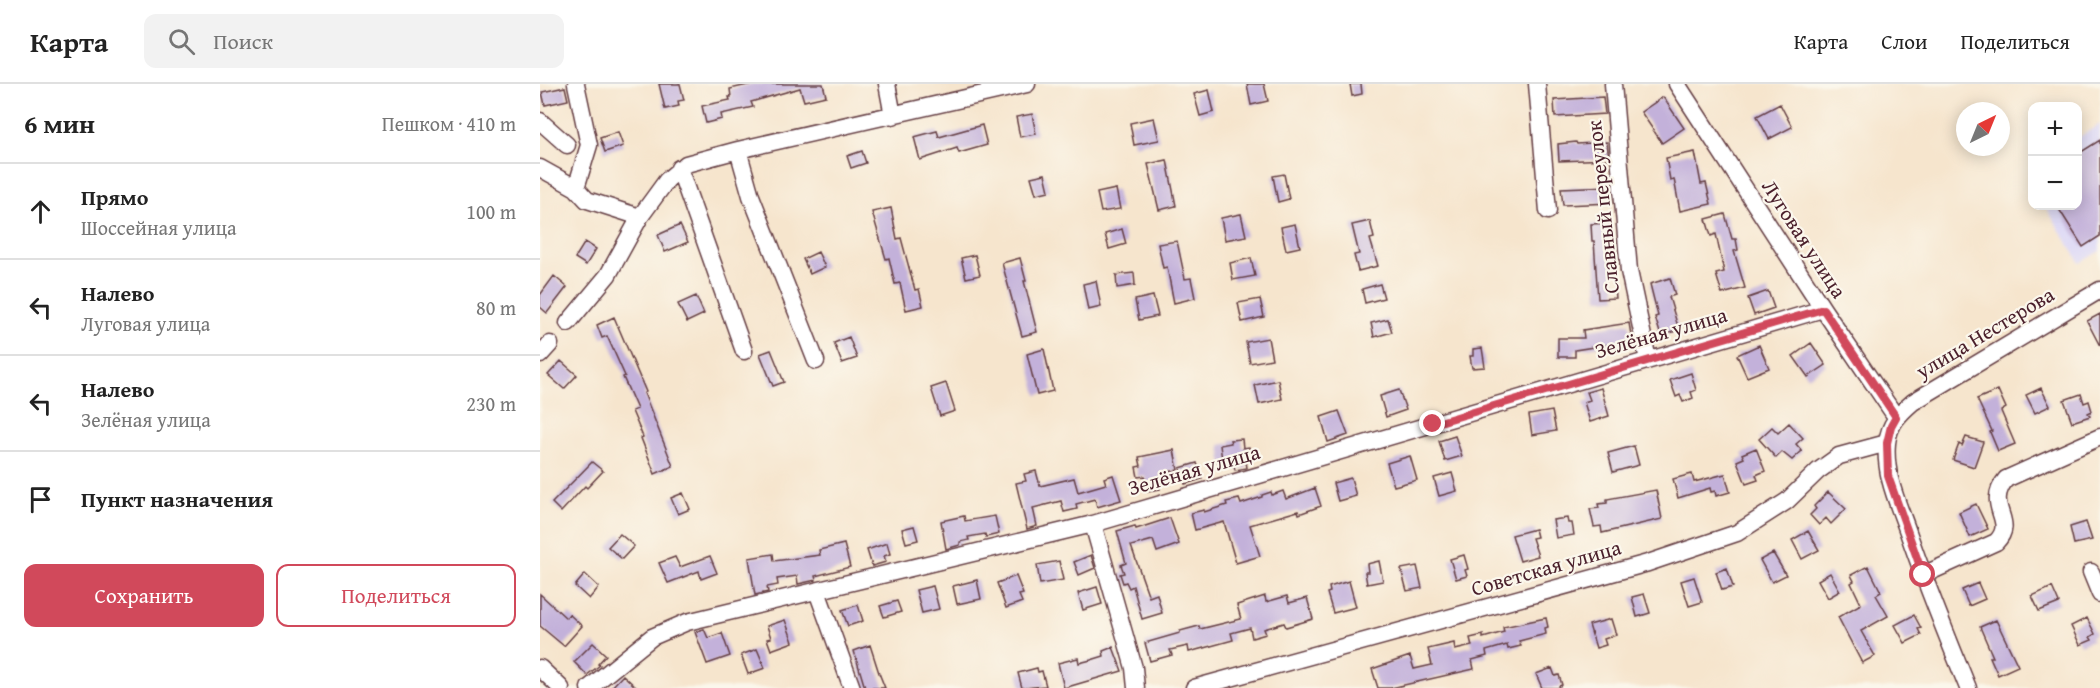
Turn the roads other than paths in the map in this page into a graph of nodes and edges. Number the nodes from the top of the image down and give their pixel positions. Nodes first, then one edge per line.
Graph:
1 (576, 84) edge
2 (887, 84) edge
3 (1027, 84) edge
4 (1537, 84) edge
5 (1613, 84) edge
6 (1677, 84) edge
7 (994, 88) edge
8 (893, 116) junction
9 (540, 121) edge
10 (567, 145) dead end
11 (738, 150) junction
12 (540, 168) edge
13 (679, 168) junction
14 (576, 188) junction
15 (1548, 211) dead end
16 (640, 217) junction
17 (2100, 290) edge
18 (1823, 309) junction
19 (568, 323) dead end
20 (744, 351) dead end
21 (1648, 360) junction
22 (816, 361) dead end
23 (1896, 417) junction
24 (2100, 437) edge
25 (1887, 443) junction
26 (1093, 524) junction
27 (2091, 572) dead end
28 (1923, 575) junction
29 (817, 591) junction
30 (2100, 594) edge
31 (540, 668) edge
32 (1245, 681) edge
33 (561, 688) edge
34 (589, 688) edge
35 (852, 688) edge
36 (1136, 688) edge
37 (1194, 688) edge
38 (1968, 688) edge

1 - 14 street
2 - 8 street
3 - 7 street
4 - 15 street
5 - 21 street, Славный переулок
6 - 18 street, Луговая улица
7 - 8 street
8 - 11 street
9 - 10 street
11 - 13 street
11 - 22 street
12 - 14 street
13 - 16 street
13 - 20 street
14 - 16 street
16 - 19 street
17 - 23 street, улица Нестерова
18 - 21 street, Зелёная улица
18 - 23 street, Луговая улица
21 - 26 street, Зелёная улица
23 - 25 street
24 - 28 street
25 - 28 street
25 - 32 street, Советская улица
26 - 29 street, Зелёная улица
26 - 36 street
27 - 30 street
28 - 38 street
29 - 34 street, Зелёная улица
29 - 35 street
31 - 33 street
32 - 37 street, Советская улица

